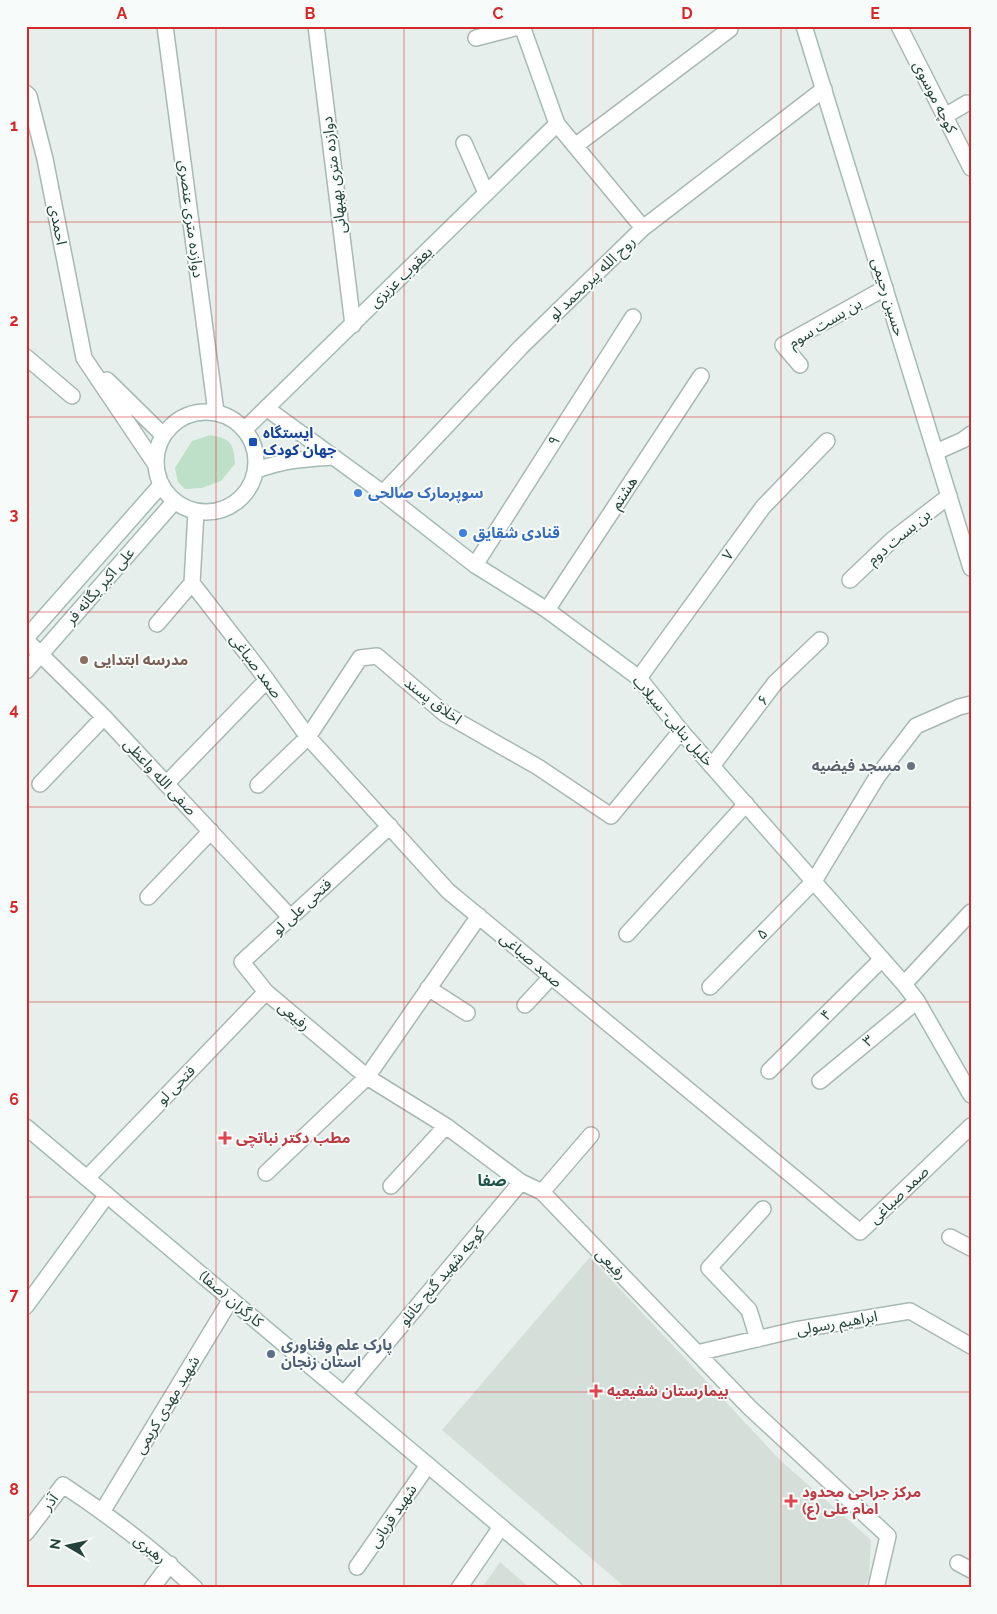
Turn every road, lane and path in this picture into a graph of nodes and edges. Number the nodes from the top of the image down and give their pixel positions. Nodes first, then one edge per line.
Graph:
1 (165, 26) edge
2 (316, 26) edge
3 (522, 26) edge
4 (804, 26) edge
5 (899, 26) edge
6 (730, 29) dead end
7 (476, 38) dead end
8 (824, 89) junction
9 (26, 93) edge
10 (967, 102) dead end
11 (945, 116) junction
12 (557, 124) junction
13 (464, 143) dead end
14 (575, 146) junction
15 (971, 168) edge
16 (486, 193) junction
17 (643, 228) junction
18 (885, 288) junction
19 (633, 317) dead end
20 (353, 324) junction
21 (26, 357) edge
22 (84, 358) junction
23 (800, 365) dead end
24 (700, 376) dead end
25 (72, 396) dead end
26 (266, 408) junction
27 (216, 412) junction
28 (245, 429) junction
29 (971, 434) edge
30 (163, 435) junction
31 (827, 441) dead end
32 (936, 452) junction
33 (332, 457) junction
34 (156, 465) junction
35 (257, 470) junction
36 (161, 485) junction
37 (383, 493) junction
38 (949, 496) junction
39 (174, 502) junction
40 (196, 512) junction
41 (475, 565) junction
42 (971, 568) edge
43 (850, 580) dead end
44 (192, 583) junction
45 (548, 610) junction
46 (157, 624) dead end
47 (26, 639) edge
48 (820, 640) dead end
49 (41, 653) junction
50 (26, 671) edge
51 (639, 678) junction
52 (267, 680) junction
53 (971, 704) edge
54 (104, 717) junction
55 (681, 731) junction
56 (308, 736) junction
57 (712, 766) junction
58 (40, 784) dead end
59 (166, 784) junction
60 (258, 785) dead end
61 (746, 804) junction
62 (390, 826) junction
63 (210, 831) junction
64 (814, 881) junction
65 (148, 897) dead end
66 (971, 912) edge
67 (479, 916) junction
68 (291, 918) junction
69 (627, 934) dead end
70 (882, 959) junction
71 (551, 977) junction
72 (904, 984) junction
73 (710, 987) dead end
74 (428, 988) junction
75 (266, 992) junction
76 (917, 1001) junction
77 (525, 1005) dead end
78 (467, 1012) dead end
79 (769, 1071) dead end
80 (367, 1077) junction
81 (820, 1081) dead end
82 (971, 1095) edge
83 (446, 1126) junction
84 (971, 1126) edge
85 (26, 1127) edge
86 (591, 1135) dead end
87 (266, 1173) dead end
88 (86, 1178) junction
89 (521, 1182) junction
90 (391, 1186) dead end
91 (542, 1192) junction
92 (108, 1195) junction
93 (763, 1209) dead end
94 (950, 1237) dead end
95 (971, 1248) edge
96 (231, 1299) junction
97 (26, 1306) edge
98 (758, 1339) junction
99 (971, 1346) edge
100 (696, 1353) junction
101 (344, 1394) junction
102 (428, 1465) junction
103 (102, 1512) junction
104 (501, 1527) junction
105 (26, 1533) edge
106 (170, 1564) junction
107 (358, 1567) dead end
108 (878, 1587) edge
109 (152, 1588) edge
110 (195, 1588) edge
111 (459, 1588) edge
112 (574, 1588) edge

1 - 27 street, دوازده متری عنصری
2 - 20 street, دوازده متری بهبهانی
3 - 7 street
3 - 12 street
4 - 8 street, حسین رحیمی
5 - 11 street, کوچه موسوی
6 - 14 street
8 - 17 street, روح الله پیرمحمد لو
8 - 18 street, حسین رحیمی
9 - 22 street, احمدی
10 - 11 street
11 - 15 street, کوچه موسوی
12 - 14 street
12 - 16 street, یعقوب عزیزی
13 - 16 street
14 - 17 street
16 - 20 street, یعقوب عزیزی
17 - 37 street, روح الله پیرمحمد لو
18 - 23 street, بن بست سوم
18 - 32 street, حسین رحیمی
19 - 41 street, ۹
20 - 26 street, یعقوب عزیزی
21 - 25 street
22 - 30 street
22 - 34 street, احمدی
24 - 45 street, هشتم
26 - 28 street, یعقوب عزیزی
26 - 33 street, خلیل بنایی- سیلاب
27 - 28 street
27 - 30 street
28 - 35 street
29 - 32 street
30 - 34 street
31 - 51 street, ۷
32 - 38 street, حسین رحیمی
33 - 35 street
33 - 37 street, خلیل بنایی- سیلاب
34 - 36 street
35 - 40 street
36 - 39 street
36 - 47 street, علی اکبر یگانه فر
37 - 41 street, خلیل بنایی- سیلاب
38 - 42 street, حسین رحیمی
38 - 43 street, بن بست دوم
39 - 40 street
39 - 49 street, علی اکبر یگانه فر
40 - 44 street
41 - 45 street, خلیل بنایی- سیلاب
44 - 46 street
44 - 52 street, صمد صباغی
45 - 51 street, خلیل بنایی- سیلاب
47 - 49 street, صفی الله واعظی
48 - 57 street, ۶
49 - 50 street, علی اکبر یگانه فر
49 - 54 street, صفی الله واعظی
51 - 55 street, خلیل بنایی- سیلاب
52 - 56 street, صمد صباغی
52 - 59 street
53 - 64 street, ۵
54 - 58 street
54 - 59 street, صفی الله واعظی
55 - 56 street, اخلاق پسند
55 - 57 street, خلیل بنایی- سیلاب
56 - 60 street, اخلاق پسند
56 - 62 street, صمد صباغی
57 - 61 street, خلیل بنایی- سیلاب
59 - 63 street, صفی الله واعظی
61 - 64 street, خلیل بنایی- سیلاب
61 - 69 street
62 - 67 street, صمد صباغی
62 - 68 street, فتحی علی لو
63 - 65 street
63 - 68 street, صفی الله واعظی
64 - 70 street, خلیل بنایی- سیلاب
64 - 73 street, ۵
66 - 72 street
67 - 71 street, صمد صباغی
67 - 74 street
68 - 75 street, فتحی علی لو
70 - 72 street, خلیل بنایی- سیلاب
70 - 79 street, ۴
71 - 77 street
71 - 84 street, صمد صباغی
72 - 76 street, خلیل بنایی- سیلاب
74 - 78 street
74 - 80 street
75 - 80 street, رفیعی
75 - 88 street, فتحی لو
76 - 81 street, ۳
76 - 82 street, خلیل بنایی- سیلاب
80 - 83 street, رفیعی
80 - 87 street
83 - 89 street, رفیعی
83 - 90 street
85 - 88 street, کارگران (صفا)
86 - 91 street
88 - 92 street, کارگران (صفا)
89 - 91 street, رفیعی
89 - 101 street, کوچه شهید گنج خانلو
91 - 100 street, رفیعی
92 - 96 street, کارگران (صفا)
92 - 97 street
93 - 98 street
94 - 95 street
96 - 101 street, کارگران (صفا)
96 - 103 street, شهید مهدی کریمی
98 - 99 street, ابراهیم رسولی
98 - 100 street, ابراهیم رسولی
100 - 108 street, رفیعی
101 - 102 street, کارگران (صفا)
102 - 104 street, کارگران (صفا)
102 - 107 street, شهید قربانی
103 - 105 street, آذر
103 - 106 street, رهبری
104 - 111 street
104 - 112 street, کارگران (صفا)
106 - 109 street
106 - 110 street, رهبری

